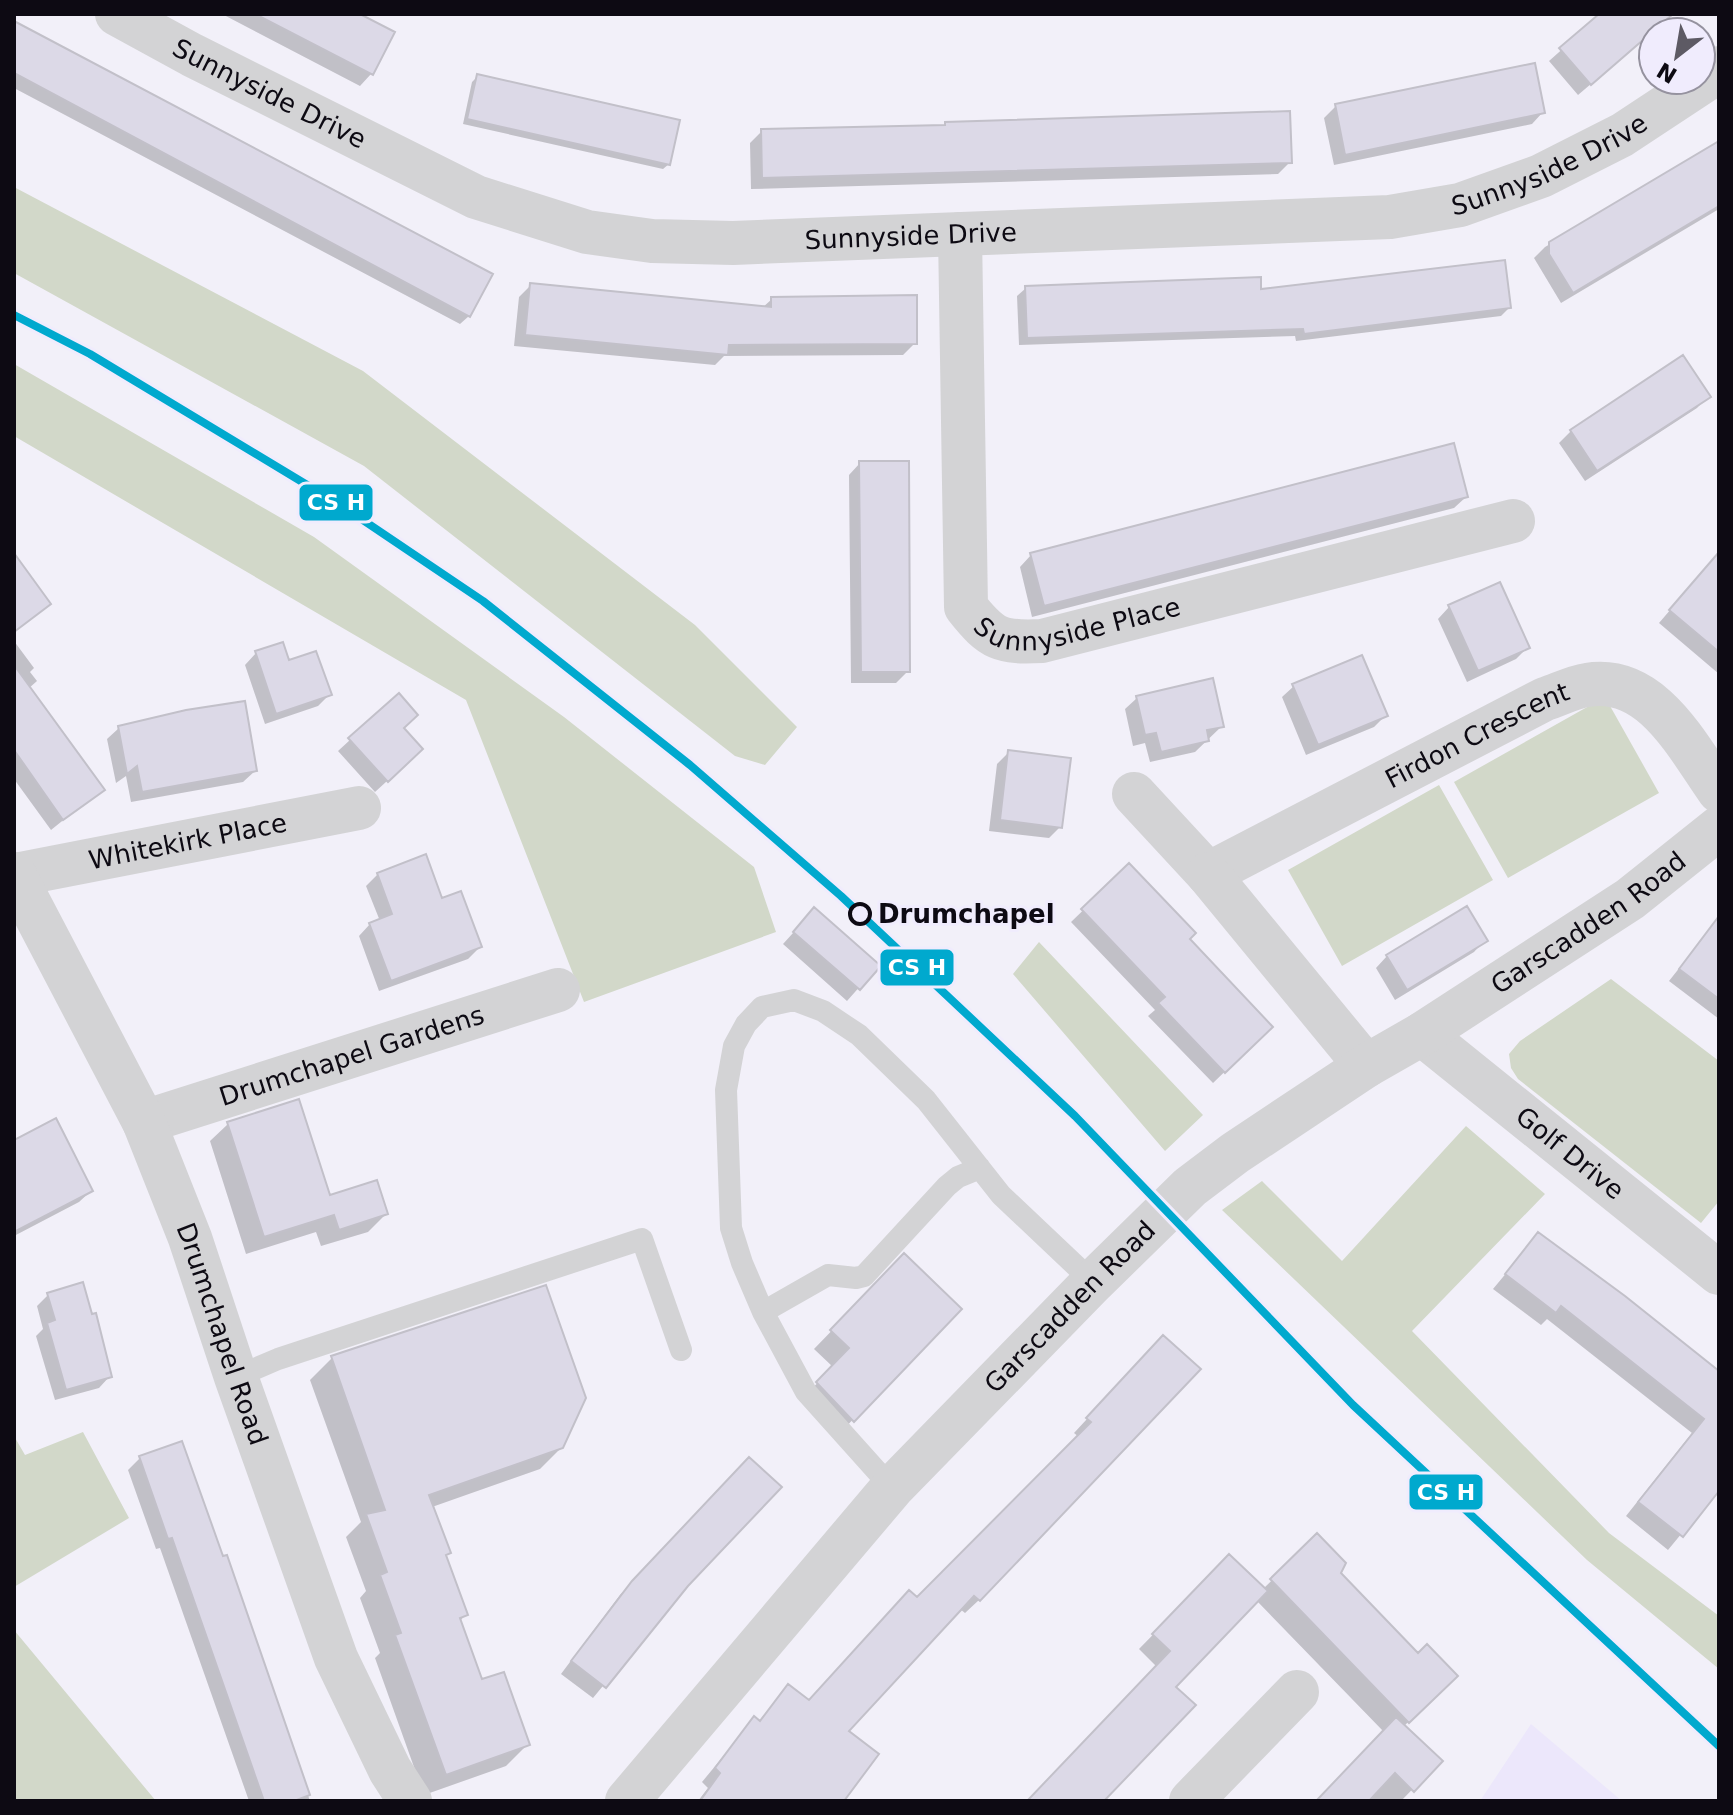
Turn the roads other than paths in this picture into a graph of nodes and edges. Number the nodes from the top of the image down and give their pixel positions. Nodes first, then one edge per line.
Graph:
1 (117, 14) edge
2 (1719, 68) edge
3 (960, 234) junction
4 (1513, 521) dead end
5 (1719, 791) edge
6 (1134, 794) dead end
7 (359, 808) dead end
8 (1719, 828) edge
9 (14, 874) edge
10 (1208, 874) junction
11 (558, 990) dead end
12 (1422, 1034) junction
13 (1366, 1066) junction
14 (144, 1122) junction
15 (980, 1168) junction
16 (1719, 1273) edge
17 (1093, 1282) junction
18 (763, 1312) junction
19 (681, 1350) dead end
20 (236, 1377) junction
21 (892, 1488) junction
22 (1297, 1692) dead end
23 (410, 1801) edge
24 (627, 1801) edge
25 (1191, 1801) edge

1 - 3 street, Sunnyside Drive
2 - 3 street, Sunnyside Drive
3 - 4 street, Sunnyside Place
5 - 10 street, Firdon Crescent
6 - 10 street
7 - 9 street, Whitekirk Place
8 - 12 street, Garscadden Road
9 - 14 street, Drumchapel Road
10 - 13 street
11 - 14 street, Drumchapel Gardens
12 - 13 street, Garscadden Road
12 - 16 street, Golf Drive
13 - 17 street, Garscadden Road
14 - 20 street, Drumchapel Road
15 - 17 lane
15 - 18 lane
15 - 18 lane
17 - 21 street, Garscadden Road
18 - 21 lane
19 - 20 lane
20 - 23 street, Drumchapel Road
21 - 24 street, Garscadden Road
22 - 25 street

